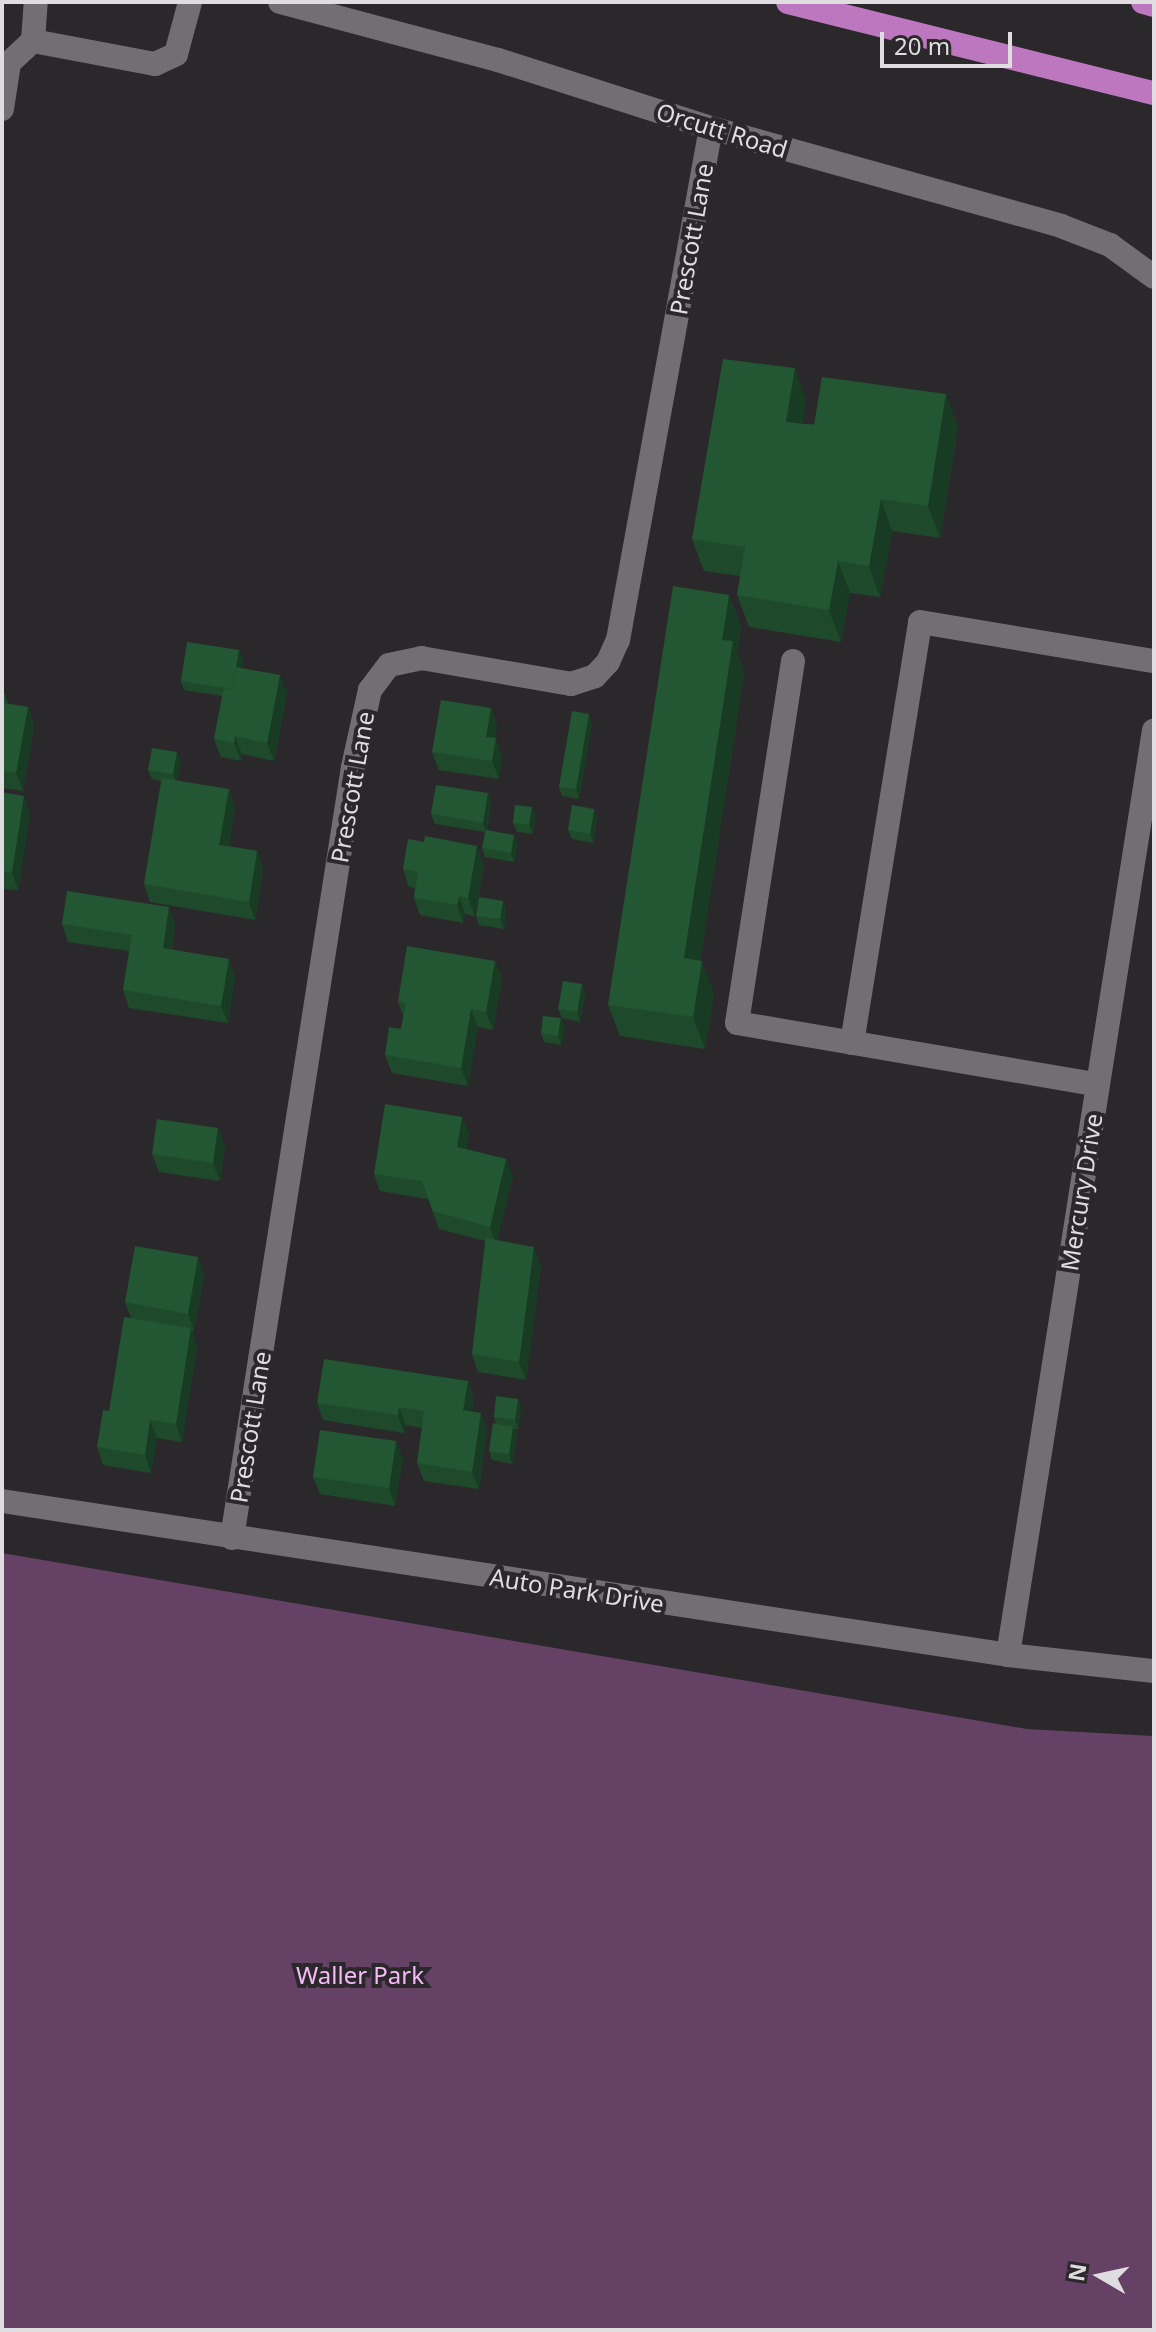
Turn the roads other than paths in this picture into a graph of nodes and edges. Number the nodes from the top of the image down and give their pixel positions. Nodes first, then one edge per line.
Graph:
1 (36, 2) edge
2 (190, 2) edge
3 (280, 2) edge
4 (788, 2) edge
5 (1143, 2) edge
6 (1154, 5) edge
7 (33, 41) junction
8 (1154, 93) edge
9 (2, 109) edge
10 (711, 128) junction
11 (1154, 277) edge
12 (793, 661) dead end
13 (1154, 661) edge
14 (1154, 730) edge
15 (852, 1043) junction
16 (1098, 1085) junction
17 (2, 1501) edge
18 (232, 1538) junction
19 (1008, 1655) junction
20 (1154, 1671) edge

1 - 7 street
2 - 7 street
3 - 10 street, Orcutt Road
4 - 8 highway
5 - 6 highway
7 - 9 street
10 - 11 street, Orcutt Road
10 - 18 street, Prescott Lane
12 - 15 street
13 - 15 street
14 - 16 street, Mercury Drive
15 - 16 street
16 - 19 street, Mercury Drive
17 - 18 street, Auto Park Drive
18 - 19 street, Auto Park Drive
19 - 20 street, Auto Park Drive

